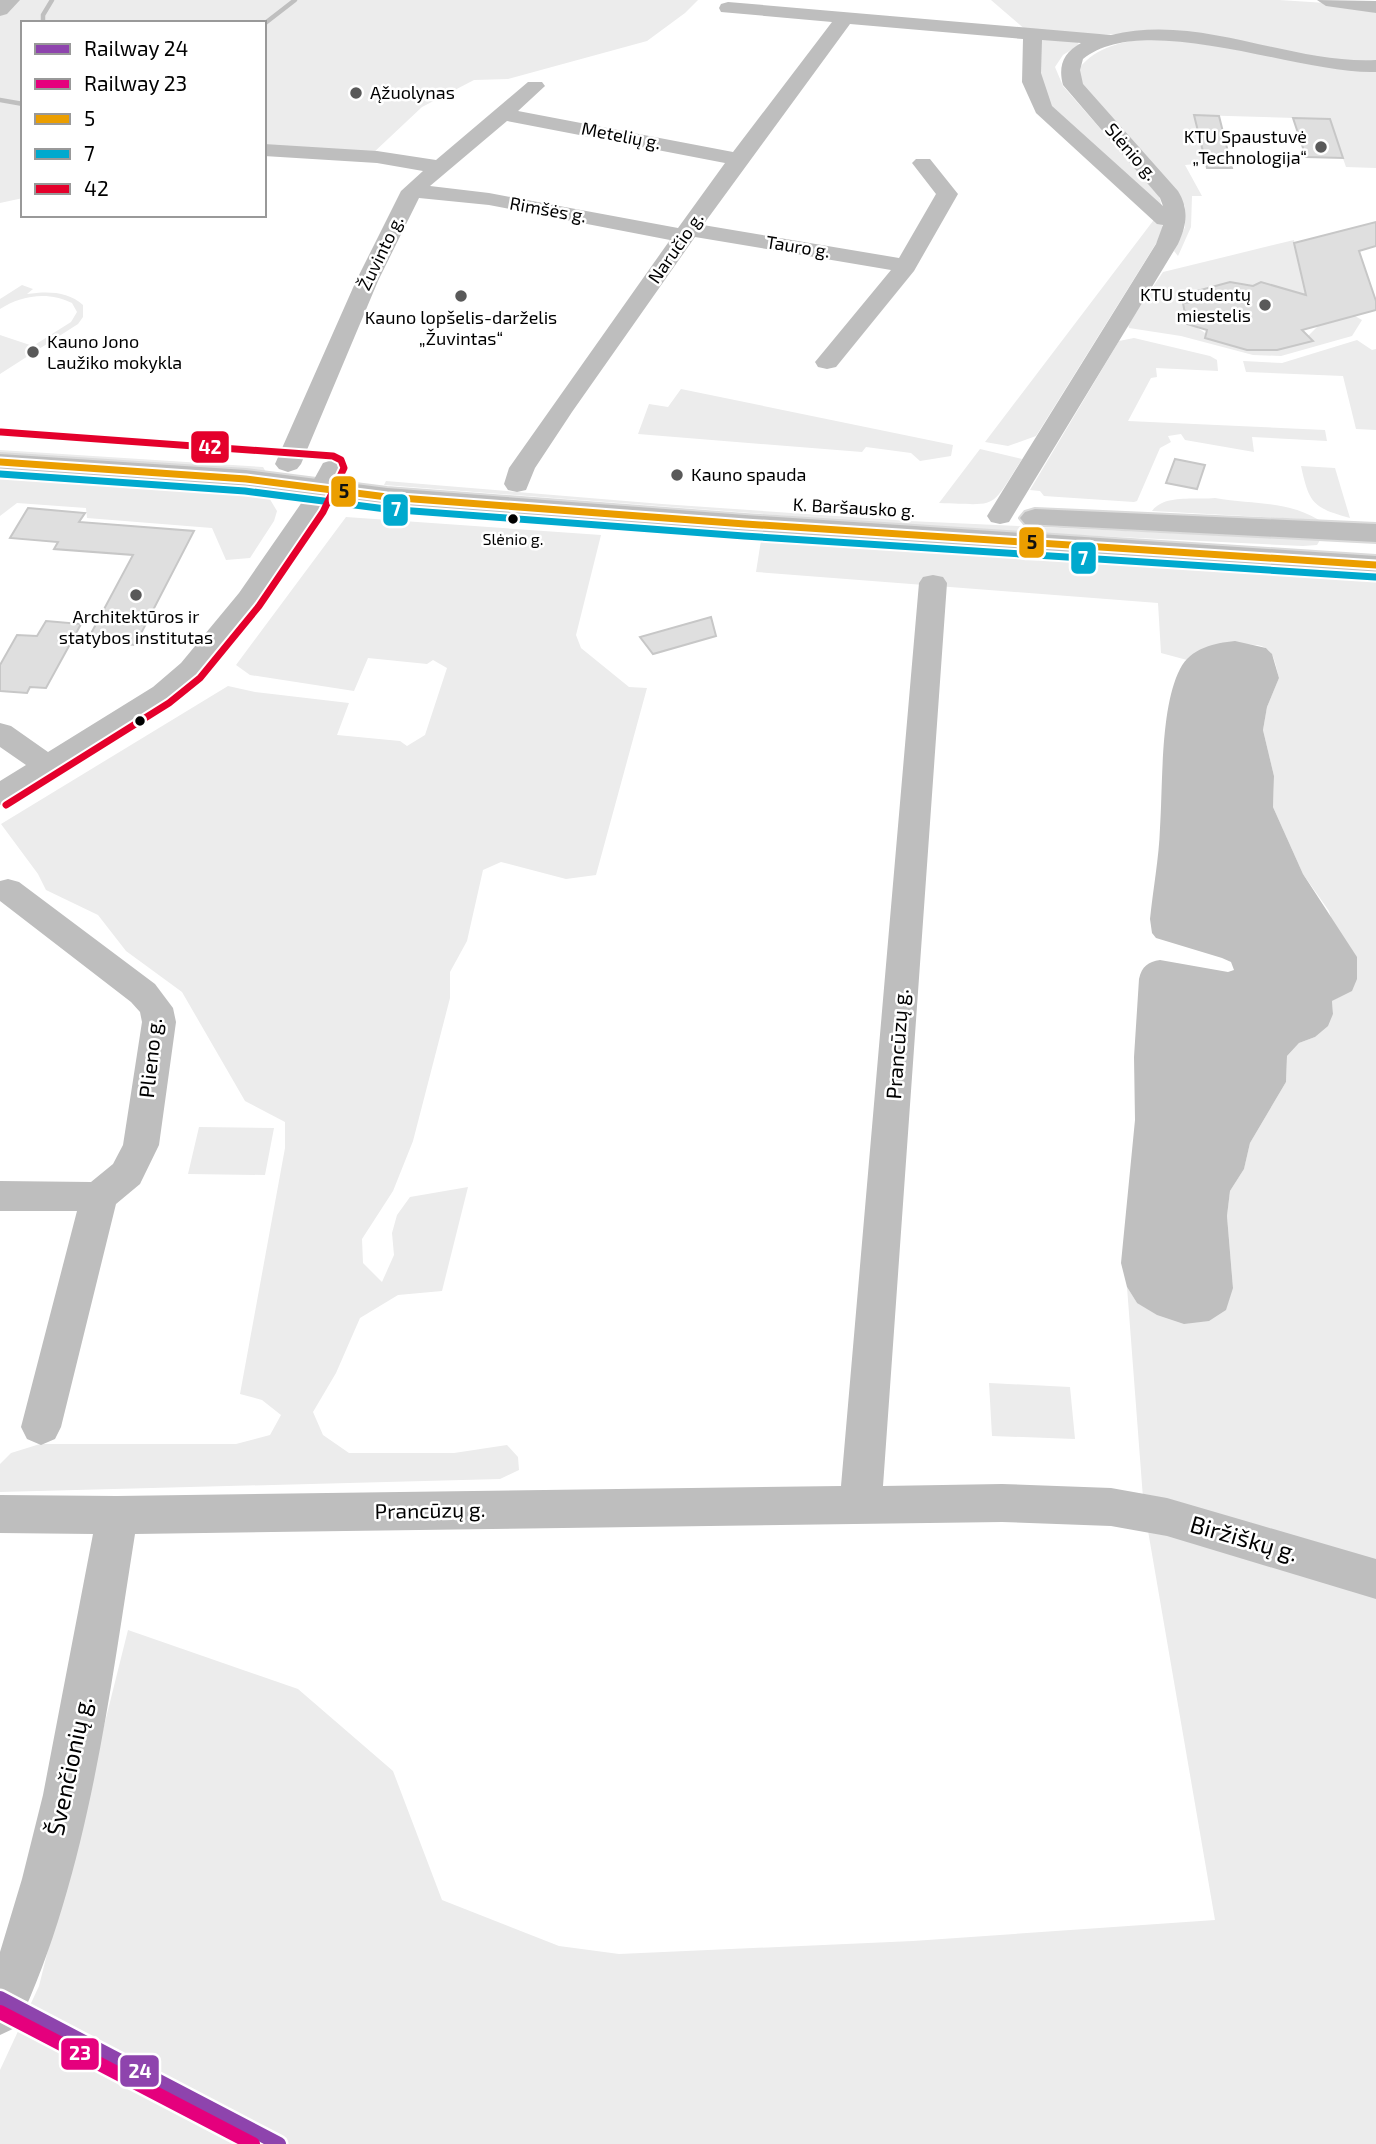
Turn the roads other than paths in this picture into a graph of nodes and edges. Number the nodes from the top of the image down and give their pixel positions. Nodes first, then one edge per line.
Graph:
1 (11, 0) edge
2 (1326, 0) edge
3 (728, 8) dead end
4 (1376, 8) edge
5 (0, 10) edge
6 (845, 18) junction
7 (1033, 34) junction
8 (1111, 40) junction
9 (1376, 66) edge
10 (535, 86) dead end
11 (503, 114) junction
12 (266, 150) edge
13 (738, 159) junction
14 (923, 163) dead end
15 (440, 167) junction
16 (412, 191) junction
17 (1174, 229) junction
18 (687, 232) junction
19 (906, 265) junction
20 (827, 362) dead end
21 (0, 444) edge
22 (0, 462) edge
23 (288, 464) junction
24 (327, 478) junction
25 (517, 484) junction
26 (1000, 516) junction
27 (1370, 532) edge
28 (1374, 565) edge
29 (933, 583) dead end
30 (0, 733) edge
31 (48, 766) junction
32 (0, 795) edge
33 (8, 890) dead end
34 (0, 1196) edge
35 (99, 1197) junction
36 (41, 1427) dead end
37 (860, 1505) junction
38 (1111, 1507) joint
39 (0, 1514) edge
40 (117, 1515) junction
41 (1376, 1579) edge
42 (2, 2004) edge

1 - 5 street
2 - 4 street
3 - 6 street
6 - 7 street
6 - 13 street, Naručio g.
7 - 8 street
7 - 17 street
8 - 9 street, Slėnio g.
8 - 17 street, Slėnio g.
10 - 11 street, Žuvinto g.
11 - 13 street, Metelių g.
11 - 15 street, Žuvinto g.
12 - 15 street
13 - 18 street, Naručio g.
14 - 19 street
15 - 16 street, Žuvinto g.
16 - 18 street, Rimšės g.
16 - 23 street, Žuvinto g.
17 - 26 street
18 - 19 street, Tauro g.
18 - 25 street, Naručio g.
19 - 20 street
21 - 23 main road
22 - 24 main road
23 - 24 main road
24 - 25 main road, K. Baršausko g.
24 - 28 main road, K. Baršausko g.
24 - 31 street
25 - 26 main road, K. Baršausko g.
26 - 27 main road, K. Baršausko g.
27 - 28 main road
29 - 37 street, Prancūzų g.
30 - 31 street
31 - 32 street
33 - 35 street, Plieno g.
34 - 35 street
35 - 36 street
37 - 38 street, Prancūzų g.
37 - 40 street, Prancūzų g.
38 - 41 street, Biržiškų g.
39 - 40 street, Prancūzų g.
40 - 42 street, Švenčionių g.

